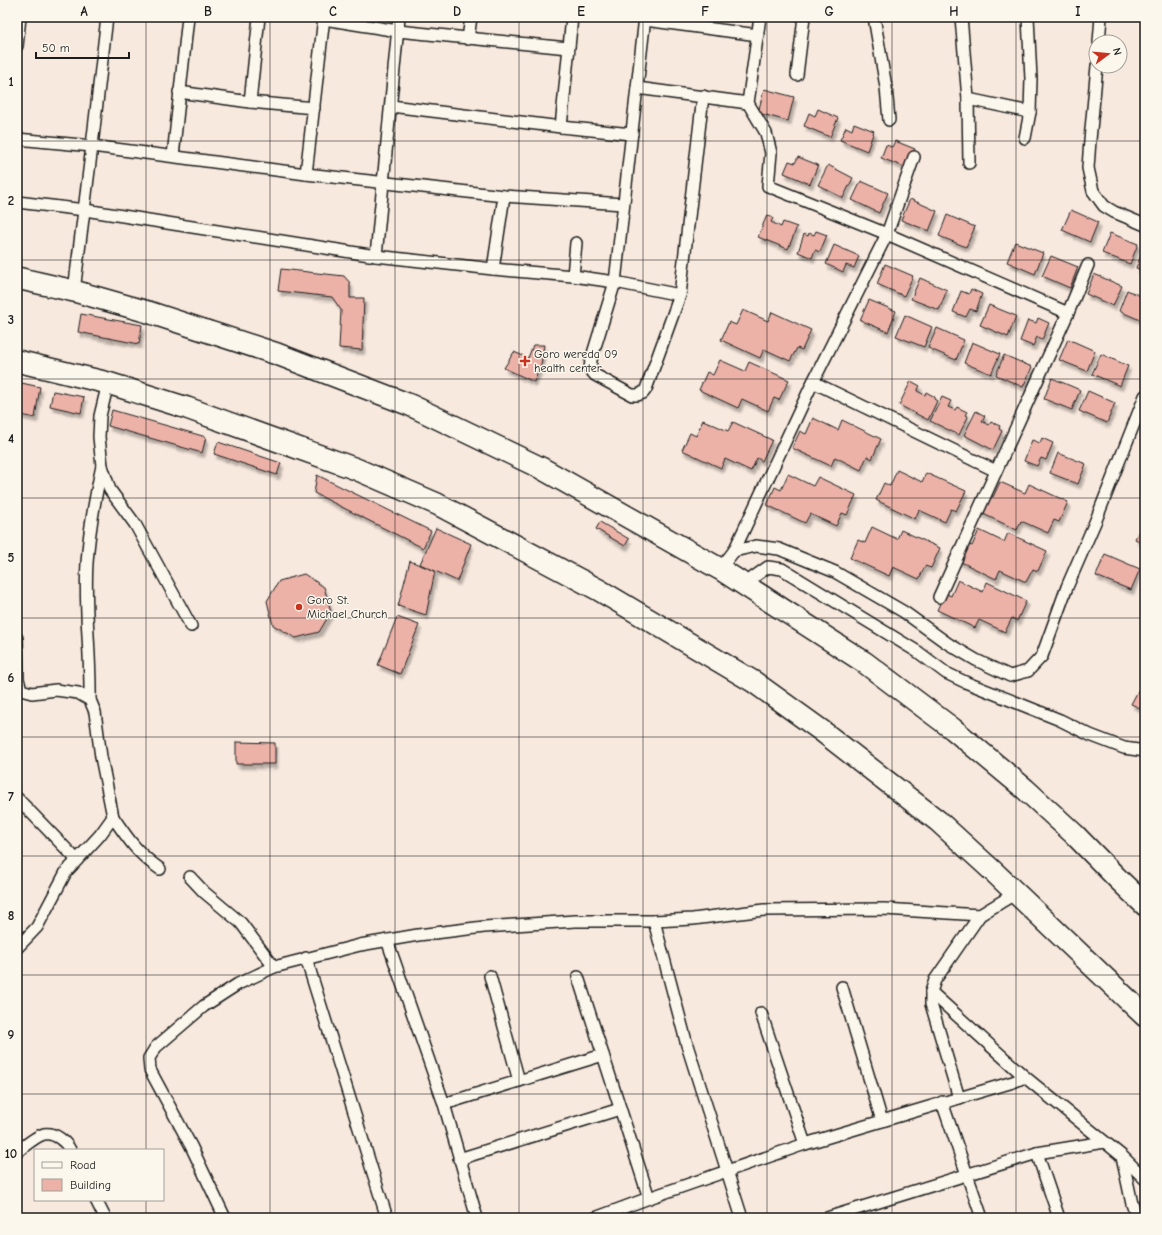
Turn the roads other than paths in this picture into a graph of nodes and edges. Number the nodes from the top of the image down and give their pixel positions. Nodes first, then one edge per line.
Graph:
1 (20, 17) edge
2 (107, 17) edge
3 (188, 17) edge
4 (259, 17) edge
5 (400, 17) edge
6 (471, 17) edge
7 (572, 17) edge
8 (760, 17) edge
9 (804, 17) edge
10 (874, 17) edge
11 (961, 17) edge
12 (1028, 17) edge
13 (1101, 17) edge
14 (324, 18) edge
15 (645, 18) edge
16 (398, 31) junction
17 (1100, 34) edge
18 (758, 35) junction
19 (468, 38) junction
20 (17, 46) edge
21 (568, 48) junction
22 (1096, 74) edge
23 (797, 75) dead end
24 (637, 88) junction
25 (179, 92) junction
26 (703, 96) junction
27 (968, 99) junction
28 (250, 102) junction
29 (748, 103) junction
30 (391, 106) junction
31 (314, 108) junction
32 (1030, 112) junction
33 (889, 120) dead end
34 (561, 127) junction
35 (632, 134) junction
36 (1025, 138) dead end
37 (17, 139) edge
38 (92, 146) junction
39 (173, 156) junction
40 (914, 157) dead end
41 (969, 163) dead end
42 (306, 174) junction
43 (384, 182) junction
44 (504, 196) junction
45 (17, 202) edge
46 (624, 204) junction
47 (85, 210) junction
48 (1145, 225) edge
49 (887, 234) junction
50 (576, 243) dead end
51 (376, 256) junction
52 (1088, 265) dead end
53 (493, 269) junction
54 (573, 276) junction
55 (17, 278) edge
56 (615, 282) junction
57 (74, 291) junction
58 (680, 295) junction
59 (1068, 313) junction
60 (17, 361) edge
61 (813, 382) junction
62 (108, 383) junction
63 (1144, 400) edge
64 (102, 466) junction
65 (996, 471) junction
66 (734, 551) junction
67 (720, 569) junction
68 (744, 584) junction
69 (939, 597) dead end
70 (191, 626) dead end
71 (17, 638) edge
72 (90, 700) junction
73 (1145, 752) edge
74 (17, 798) edge
75 (113, 817) junction
76 (77, 860) junction
77 (160, 869) dead end
78 (190, 877) dead end
79 (1016, 893) junction
80 (1145, 905) edge
81 (980, 915) junction
82 (654, 921) junction
83 (387, 940) junction
84 (17, 948) edge
85 (306, 958) junction
86 (274, 967) junction
87 (490, 976) dead end
88 (578, 977) dead end
89 (842, 987) dead end
90 (931, 992) junction
91 (761, 1013) dead end
92 (1145, 1016) edge
93 (603, 1055) junction
94 (1025, 1076) junction
95 (519, 1081) junction
96 (959, 1098) junction
97 (942, 1102) junction
98 (444, 1104) junction
99 (620, 1109) junction
100 (882, 1121) junction
101 (1104, 1142) junction
102 (805, 1144) junction
103 (70, 1149) edge
104 (17, 1152) edge
105 (1037, 1153) junction
106 (1122, 1156) junction
107 (460, 1158) junction
108 (728, 1172) junction
109 (968, 1175) junction
110 (1145, 1179) edge
111 (649, 1198) junction
112 (96, 1201) edge
113 (105, 1218) edge
114 (225, 1218) edge
115 (387, 1218) edge
116 (477, 1218) edge
117 (594, 1218) edge
118 (742, 1218) edge
119 (827, 1218) edge
120 (982, 1218) edge
121 (1059, 1218) edge
122 (1137, 1218) edge

1 - 20 street
2 - 38 street
3 - 25 street
4 - 28 street
5 - 16 street
6 - 19 street
7 - 21 street
8 - 18 street
9 - 23 street
10 - 33 street
11 - 27 street
12 - 32 street
13 - 17 street
14 - 16 street
14 - 31 street
15 - 18 street
15 - 24 street
16 - 19 street
16 - 30 street
18 - 29 street
19 - 21 street
21 - 34 street
22 - 48 street
24 - 26 street
24 - 35 street
25 - 28 street
25 - 39 street
26 - 29 street
26 - 58 street
27 - 32 street
27 - 41 street
28 - 31 street
29 - 49 street
30 - 34 street
30 - 43 street
31 - 42 street
32 - 36 street
34 - 35 street
35 - 46 street
37 - 38 street
38 - 39 street
38 - 47 street
39 - 42 street
40 - 49 street
42 - 43 street
43 - 44 street
43 - 51 street
44 - 46 street
44 - 53 street
45 - 47 street
46 - 56 street
47 - 51 street
47 - 57 street
49 - 59 street
49 - 61 street
50 - 54 street
51 - 53 street
52 - 59 street
53 - 54 street
54 - 56 street
55 - 57 highway
56 - 58 street
56 - 58 street
57 - 67 highway
59 - 65 street
60 - 62 highway
61 - 65 street
61 - 66 street
62 - 64 street
62 - 79 highway
63 - 66 street
64 - 70 street
64 - 72 street
65 - 69 street
66 - 67 street
67 - 68 highway
68 - 73 street
68 - 80 highway
71 - 72 street
72 - 75 street
74 - 76 street
75 - 76 street
75 - 77 street
76 - 84 street
78 - 86 street
79 - 81 street
79 - 92 highway
81 - 82 street
81 - 90 street
82 - 83 street
82 - 108 street
83 - 85 street
83 - 98 street
85 - 86 street
85 - 115 street
86 - 114 street
87 - 95 street
88 - 93 street
89 - 100 street
90 - 94 street
90 - 96 street
91 - 102 street
93 - 95 street
93 - 99 street
94 - 96 street
94 - 101 street
95 - 98 street
96 - 97 street
97 - 100 street
97 - 109 street
98 - 107 street
99 - 107 street
99 - 111 street
100 - 102 street
101 - 105 street
101 - 106 street
102 - 108 street
103 - 104 street
105 - 109 street
105 - 121 street
106 - 110 street
106 - 122 street
107 - 116 street
108 - 111 street
108 - 118 street
109 - 119 street
109 - 120 street
111 - 117 street
112 - 113 street

